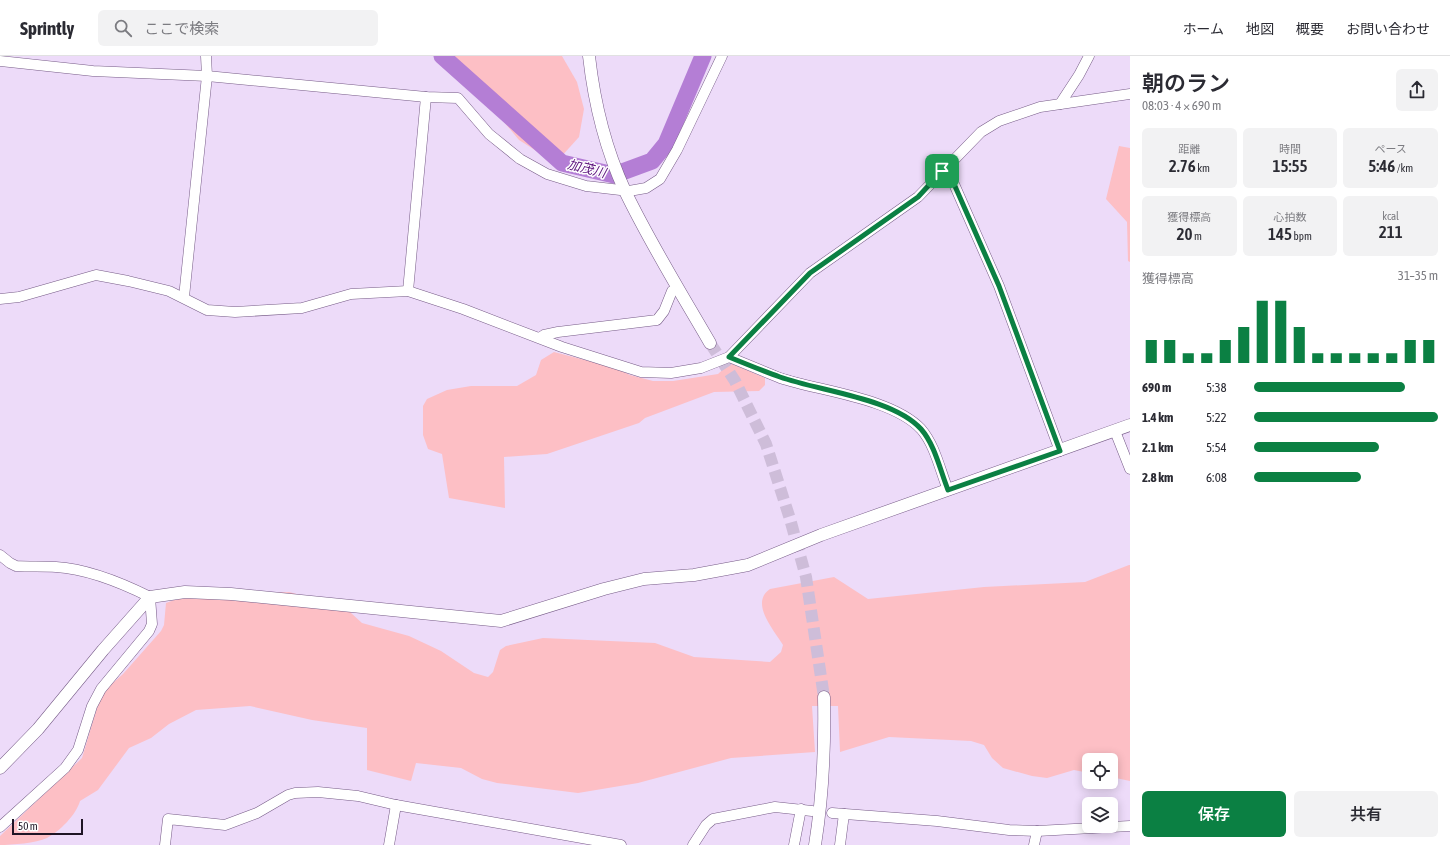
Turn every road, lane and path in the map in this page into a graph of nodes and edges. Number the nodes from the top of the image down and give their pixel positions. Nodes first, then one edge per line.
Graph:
1 (206, 56) edge
2 (589, 56) edge
3 (722, 56) edge
4 (1089, 56) edge
5 (0, 61) edge
6 (207, 76) junction
7 (1130, 94) edge
8 (426, 97) junction
9 (1060, 104) junction
10 (942, 171) junction
11 (625, 190) junction
12 (678, 288) junction
13 (408, 291) junction
14 (184, 297) junction
15 (0, 299) edge
16 (542, 338) junction
17 (710, 343) tunnel mouth
18 (729, 357) junction
19 (1130, 425) edge
20 (1115, 431) junction
21 (1060, 451) junction
22 (1130, 469) edge
23 (948, 490) junction
24 (0, 555) edge
25 (150, 597) junction
26 (824, 697) tunnel mouth
27 (0, 768) edge
28 (396, 805) junction
29 (832, 813) dead end
30 (844, 814) junction
31 (1130, 826) edge
32 (0, 827) edge
33 (1037, 831) junction
34 (603, 843) edge
35 (165, 845) edge
36 (389, 845) edge
37 (621, 845) edge
38 (694, 845) edge
39 (794, 845) edge
40 (816, 845) edge
41 (840, 845) edge
42 (1034, 845) edge

1 - 6 street
2 - 11 street
3 - 11 street
4 - 9 street
5 - 6 street
6 - 8 street
6 - 14 street
7 - 9 street
8 - 11 street
8 - 13 street
9 - 10 street
10 - 18 street
10 - 21 street
11 - 12 street
12 - 16 street
12 - 17 street
13 - 14 street
13 - 16 street
14 - 15 street
16 - 18 street
18 - 23 street
19 - 20 street
20 - 21 street
20 - 22 street
21 - 23 street
23 - 25 street
24 - 25 street
25 - 27 street
25 - 32 street
26 - 40 street
28 - 34 street
28 - 35 street
28 - 36 street
29 - 30 street
30 - 33 street
30 - 41 street
31 - 33 street
33 - 42 street
34 - 37 street
38 - 39 street

